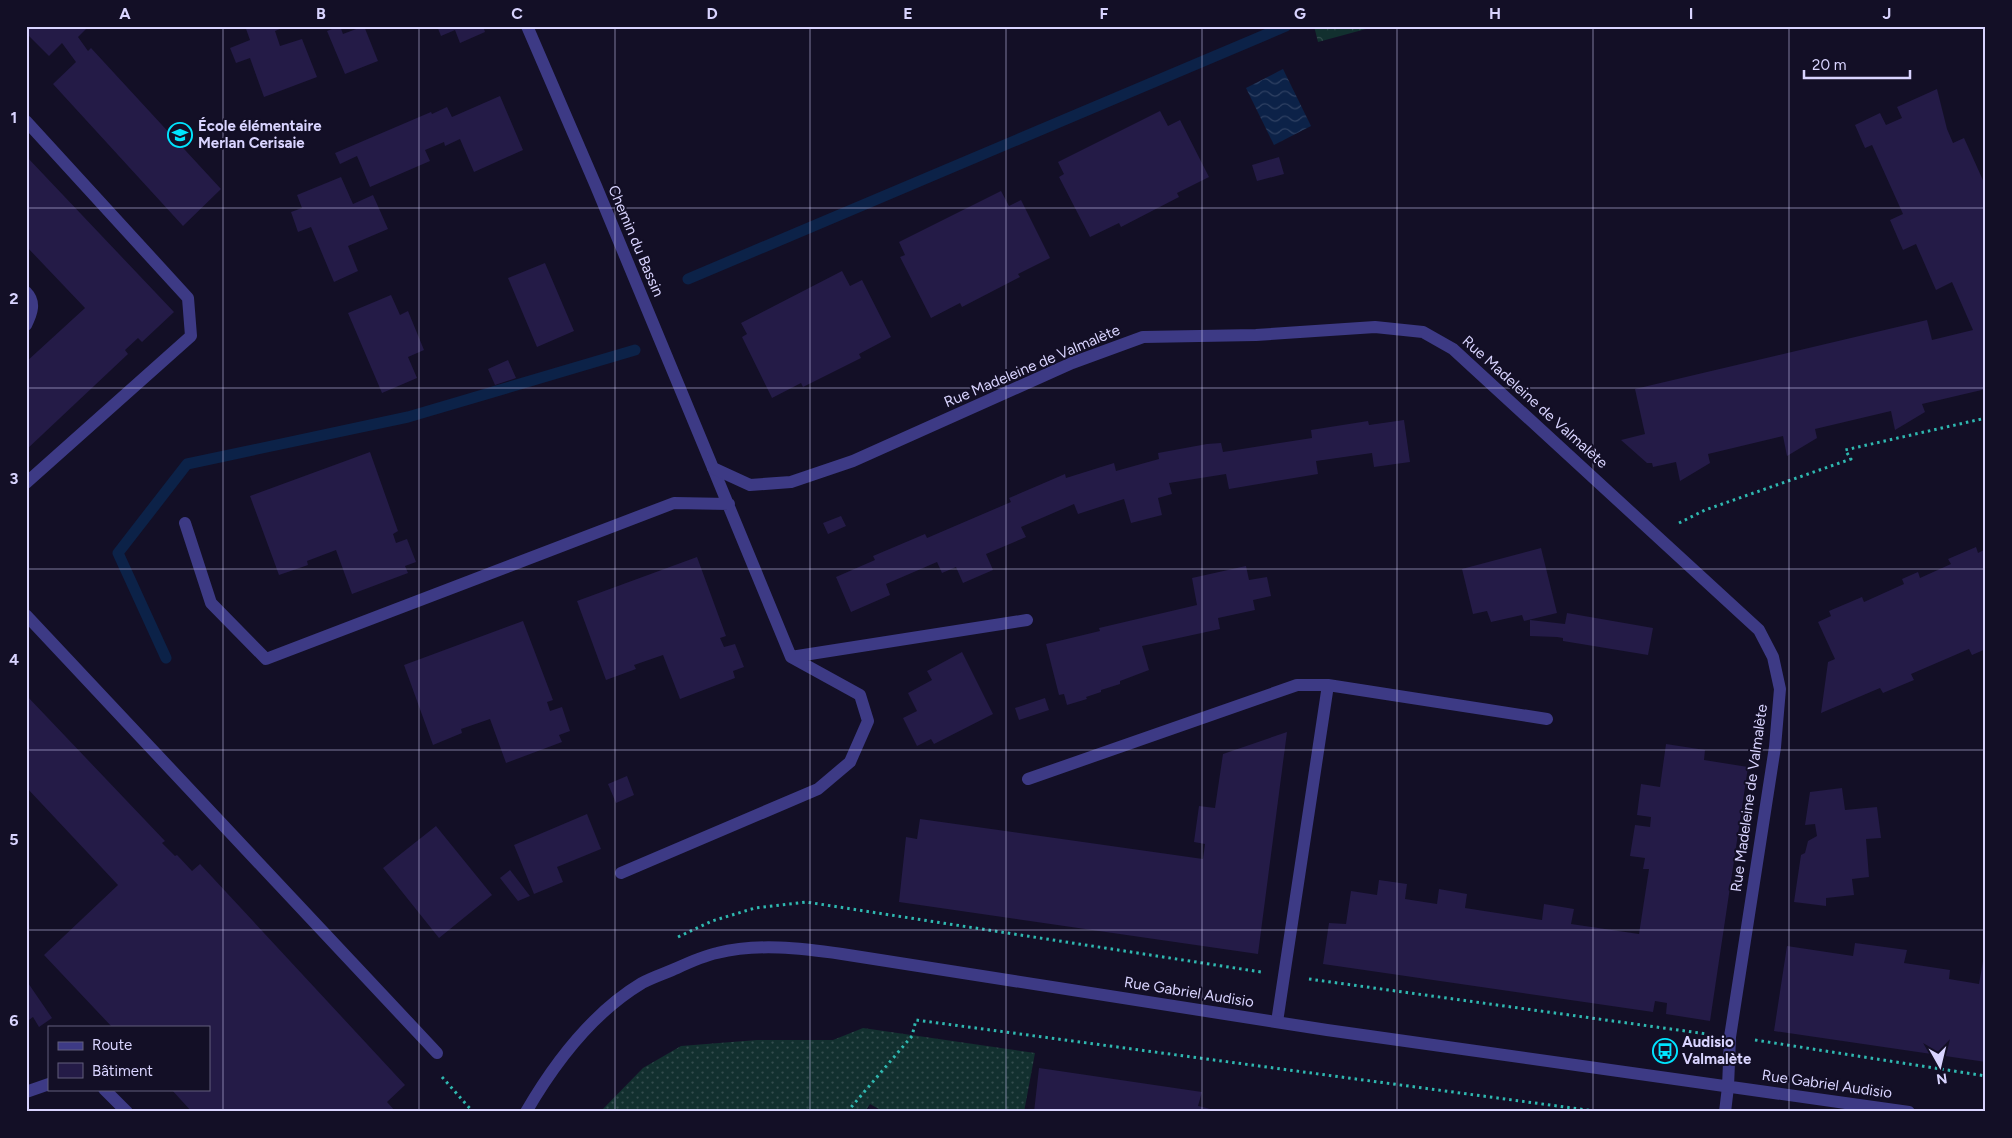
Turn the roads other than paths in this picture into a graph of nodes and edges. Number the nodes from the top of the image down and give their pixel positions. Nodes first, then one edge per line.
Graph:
1 (527, 26) edge
2 (26, 121) edge
3 (26, 292) edge
4 (26, 325) edge
5 (714, 468) junction
6 (26, 483) edge
7 (728, 504) junction
8 (185, 523) dead end
9 (26, 615) edge
10 (1026, 620) dead end
11 (792, 656) junction
12 (1328, 685) junction
13 (1547, 719) dead end
14 (1028, 779) dead end
15 (621, 873) dead end
16 (1277, 1022) junction
17 (437, 1053) dead end
18 (48, 1084) edge
19 (1728, 1087) junction
20 (105, 1090) edge
21 (26, 1092) edge
22 (127, 1112) edge
23 (526, 1112) edge
24 (1725, 1112) edge
25 (1910, 1112) edge

1 - 5 street, Chemin du Bassin
2 - 6 street
3 - 4 street
5 - 7 street, Chemin du Bassin
5 - 19 street, Rue Madeleine de Valmalète
7 - 8 street
7 - 11 street, Chemin du Bassin
9 - 17 street
10 - 11 street
11 - 15 street
12 - 13 street
12 - 14 street
12 - 16 street
16 - 19 street, Rue Gabriel Audisio
16 - 23 street, Rue Gabriel Audisio
18 - 21 street
19 - 24 street, Rue Madeleine de Valmalète
19 - 25 street, Rue Gabriel Audisio
20 - 22 street

